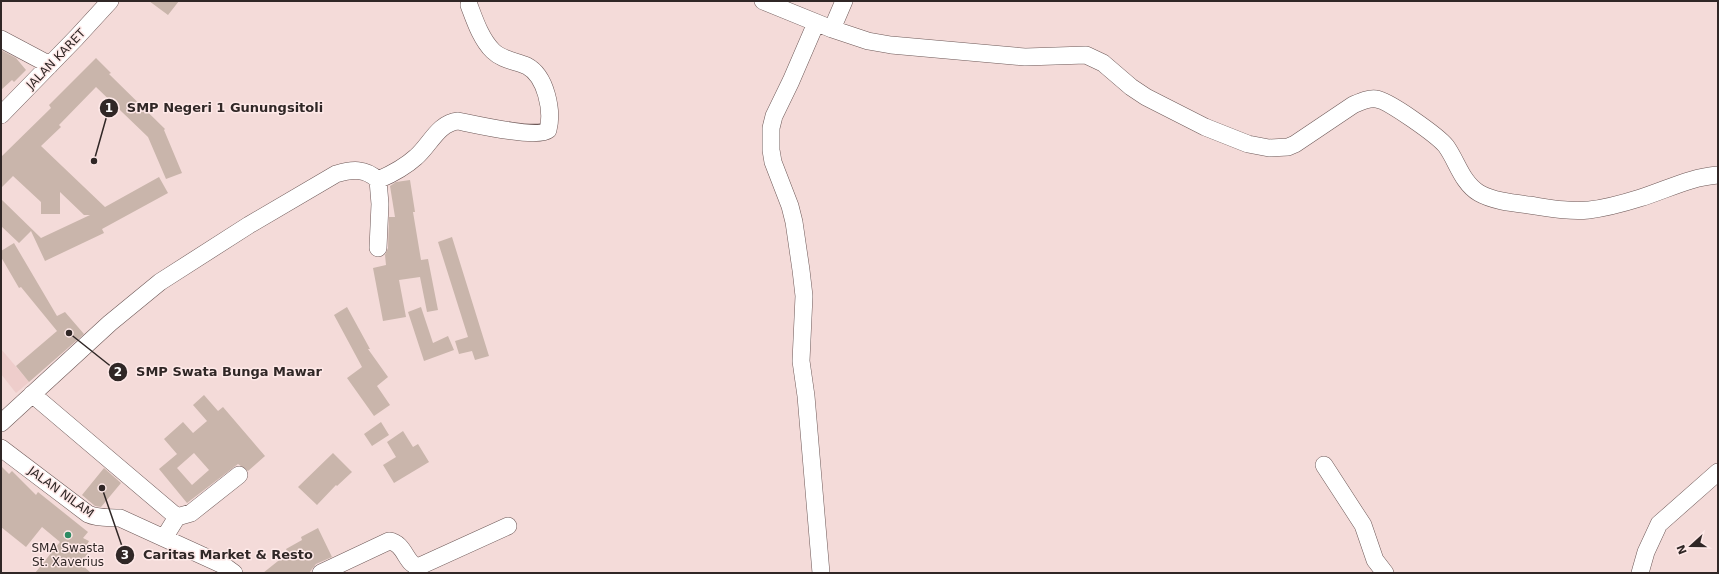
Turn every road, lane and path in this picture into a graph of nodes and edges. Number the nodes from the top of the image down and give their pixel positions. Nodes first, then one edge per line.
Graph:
1 (110, 1) edge
2 (763, 1) edge
3 (844, 1) edge
4 (469, 5) dead end
5 (816, 23) junction
6 (832, 29) junction
7 (1, 38) edge
8 (50, 65) junction
9 (1, 115) edge
10 (1718, 175) edge
11 (378, 180) junction
12 (378, 248) dead end
13 (32, 394) junction
14 (1, 423) edge
15 (1, 448) edge
16 (1324, 466) dead end
17 (1718, 472) edge
18 (239, 476) dead end
19 (177, 517) junction
20 (508, 526) dead end
21 (164, 538) junction
22 (225, 570) edge
23 (321, 573) edge
24 (821, 573) edge
25 (1385, 573) edge
26 (1640, 573) edge

1 - 8 street, JALAN KARET
2 - 5 street
3 - 6 street
4 - 11 street
5 - 6 street
5 - 24 street
6 - 10 street
7 - 8 street
8 - 9 street, JALAN KARET
11 - 12 street
11 - 13 street
13 - 14 street
13 - 19 street
15 - 21 street, JALAN NILAM
16 - 25 street
17 - 26 street
18 - 19 street
19 - 21 street
20 - 23 street
21 - 22 street, JALAN NILAM

